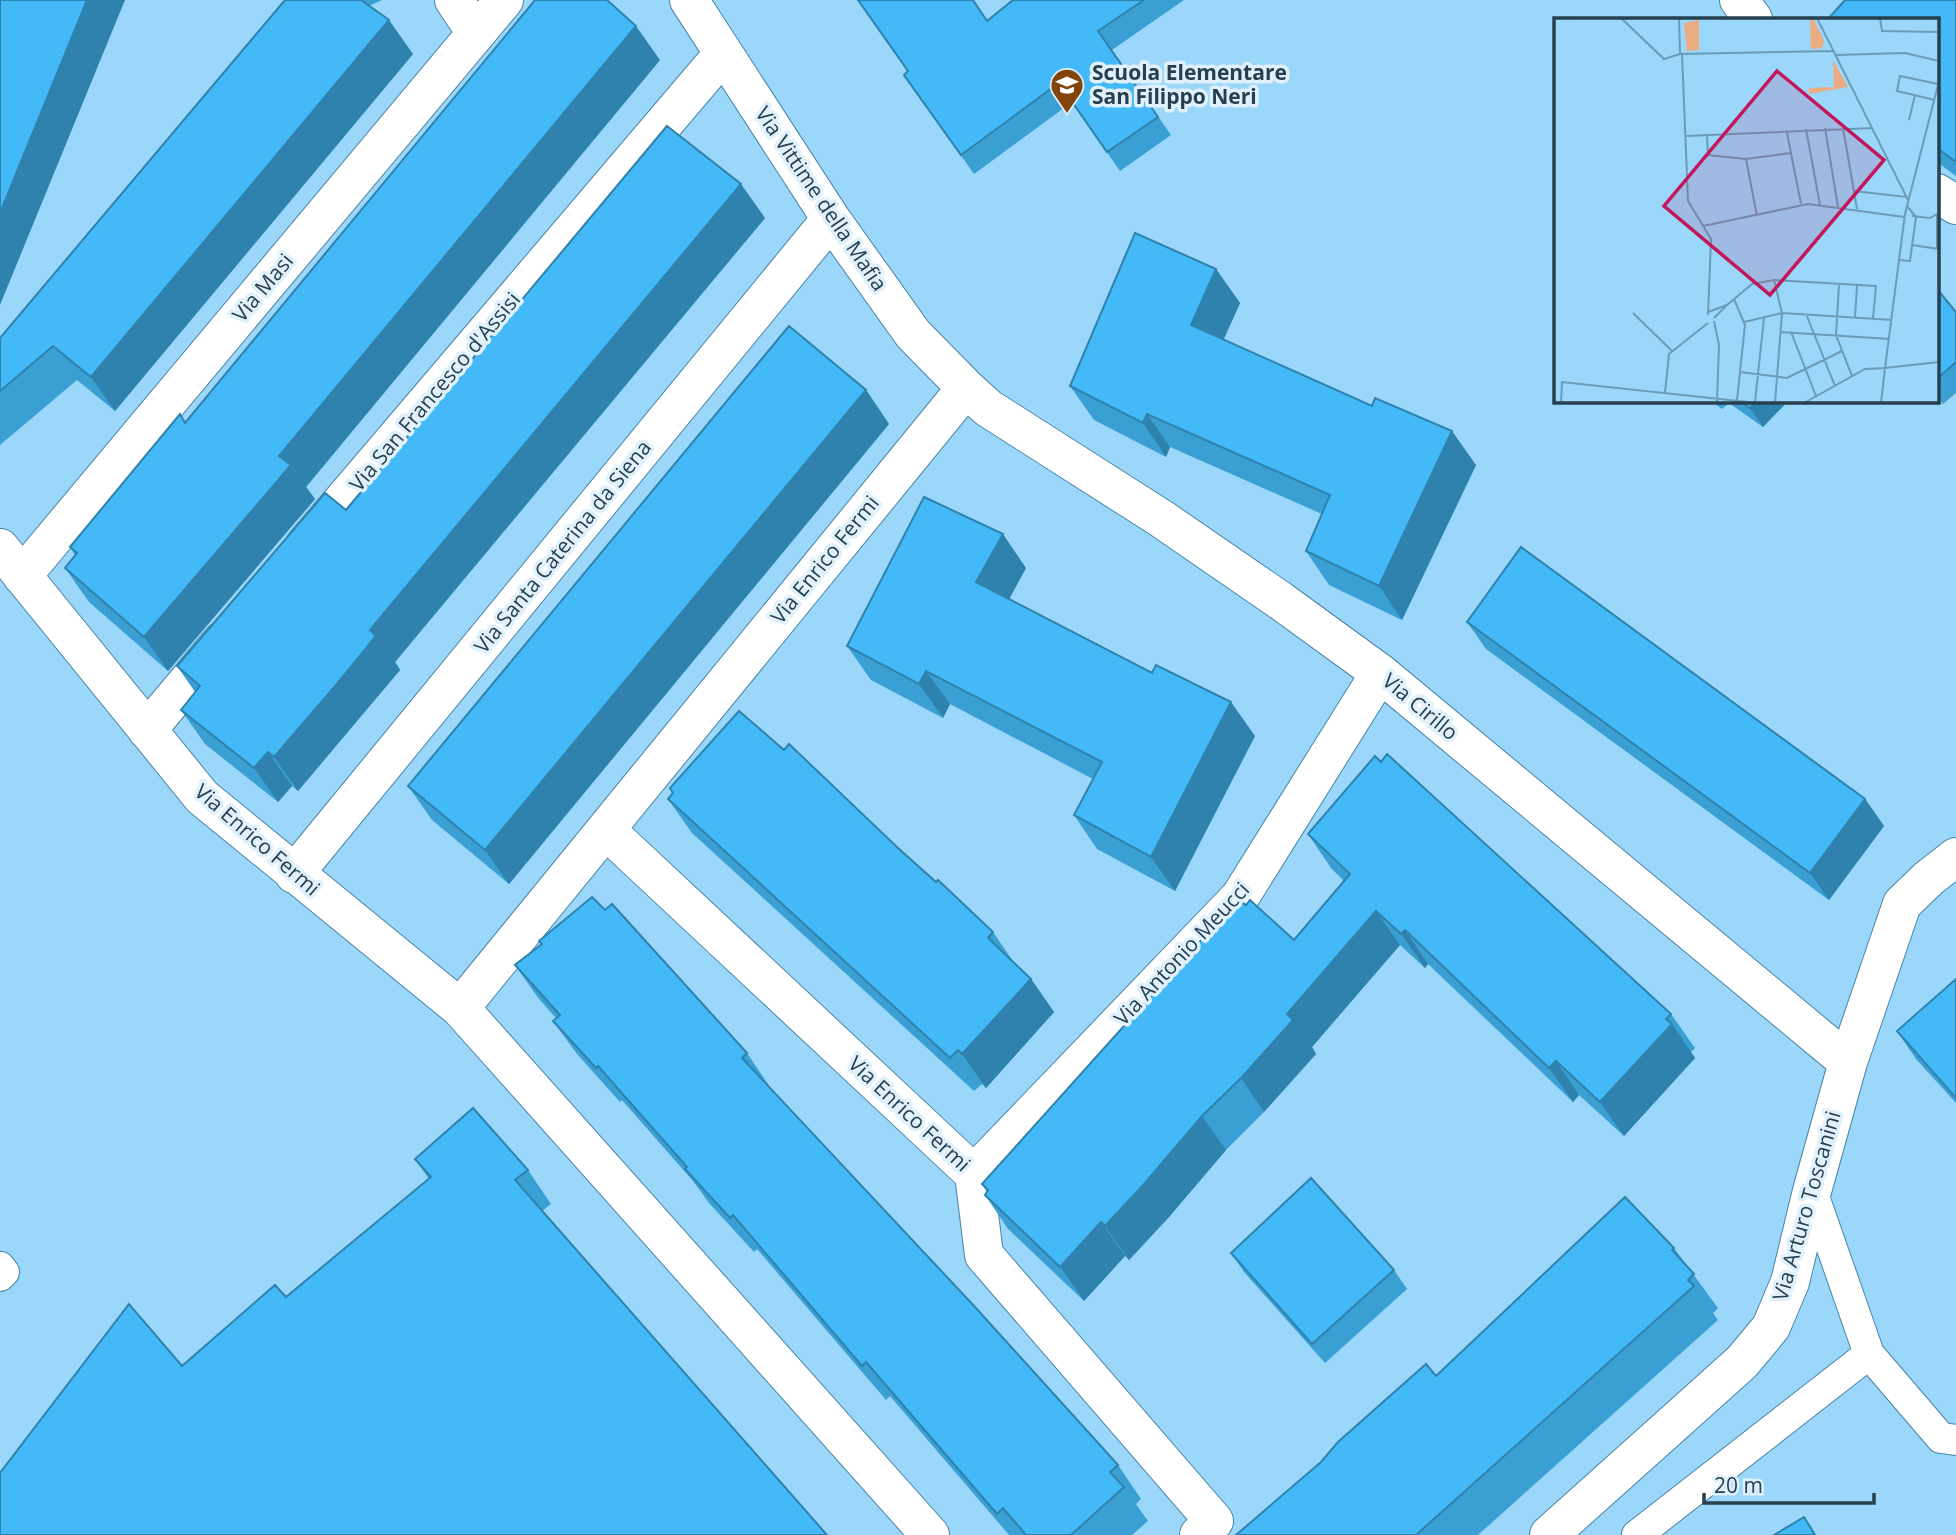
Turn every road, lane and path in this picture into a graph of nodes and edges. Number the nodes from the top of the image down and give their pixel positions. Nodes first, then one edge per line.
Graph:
1 (454, 0) edge
2 (504, 0) edge
3 (689, 0) edge
4 (1739, 0) edge
5 (1752, 18) edge
6 (476, 33) junction
7 (723, 54) junction
8 (1938, 194) edge
9 (1956, 205) edge
10 (831, 219) junction
11 (966, 388) junction
12 (11, 562) edge
13 (282, 572) edge
14 (246, 614) edge
15 (1380, 673) junction
16 (147, 730) junction
17 (606, 830) junction
18 (1956, 857) edge
19 (294, 874) junction
20 (460, 1008) junction
21 (1847, 1062) junction
22 (974, 1174) junction
23 (1812, 1191) junction
24 (0, 1267) edge
25 (0, 1276) edge
26 (1869, 1354) junction
27 (1956, 1440) edge
28 (930, 1535) edge
29 (1199, 1535) edge
30 (1549, 1535) edge
31 (1637, 1535) edge

1 - 6 street
2 - 6 street, Via Masi
3 - 7 street, Via Vittime della Mafia
4 - 5 street
6 - 12 street, Via Masi
7 - 10 street, Via Vittime della Mafia
7 - 13 street, Via San Francesco d'Assisi
8 - 9 street
10 - 11 street, Via Vittime della Mafia
10 - 19 street, Via Santa Caterina da Siena
11 - 15 street, Via Cirillo
11 - 17 street, Via Enrico Fermi
12 - 16 street, Via Enrico Fermi
14 - 16 street
15 - 21 street, Via Cirillo
15 - 22 street, Via Antonio Meucci
16 - 19 street, Via Enrico Fermi
17 - 20 street, Via Enrico Fermi
17 - 22 street, Via Enrico Fermi
18 - 21 street, Via Arturo Toscanini
19 - 20 street, Via Enrico Fermi
20 - 28 street, Via Enrico Fermi
21 - 23 street, Via Arturo Toscanini
22 - 29 street, Via Enrico Fermi
23 - 26 lane
23 - 30 street, Via Arturo Toscanini
24 - 25 lane
26 - 27 lane
26 - 31 lane

